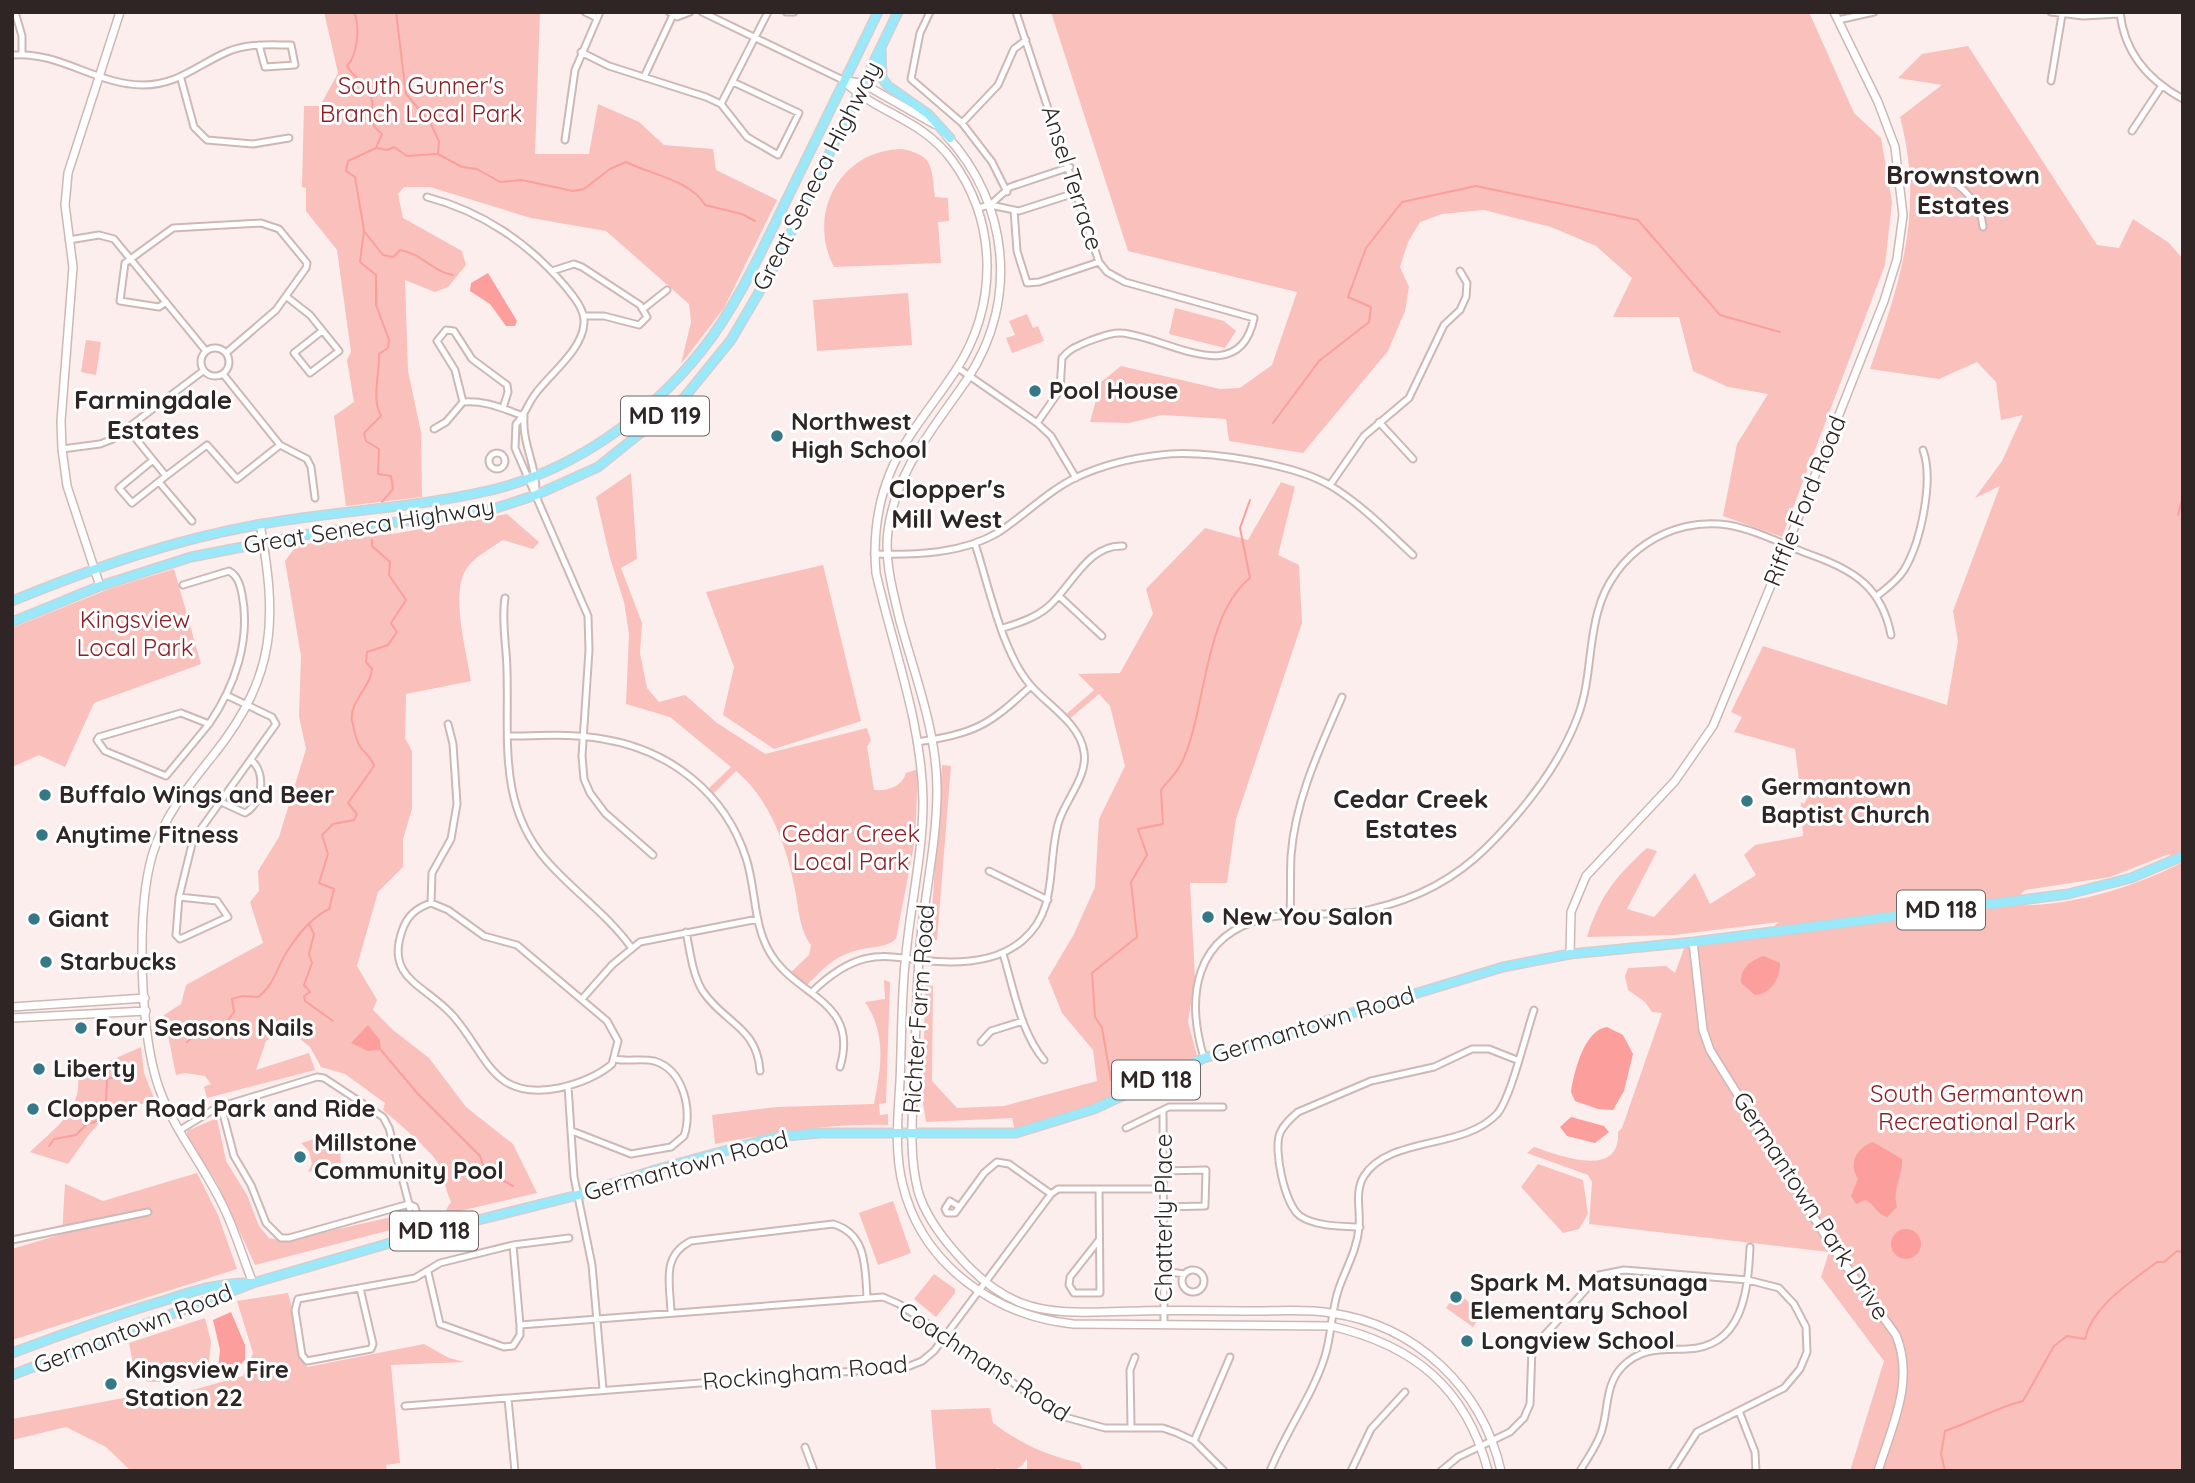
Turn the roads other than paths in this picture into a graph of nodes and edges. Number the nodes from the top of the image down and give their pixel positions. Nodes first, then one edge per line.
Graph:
1 (15, 12) edge
2 (120, 12) edge
3 (584, 12) edge
4 (690, 12) edge
5 (702, 12) edge
6 (768, 12) edge
7 (786, 12) edge
8 (794, 12) edge
9 (878, 12) edge
10 (898, 12) edge
11 (930, 12) edge
12 (1016, 12) edge
13 (1874, 12) edge
14 (2051, 12) edge
15 (2119, 13) edge
16 (671, 14) edge
17 (598, 15) edge
18 (2062, 15) junction
19 (1836, 16) edge
20 (753, 39) junction
21 (1026, 40) junction
22 (259, 45) junction
23 (881, 48) junction
24 (582, 52) junction
25 (22, 54) junction
26 (12, 55) edge
27 (99, 75) junction
28 (644, 77) junction
29 (181, 79) junction
30 (845, 81) junction
31 (2051, 81) dead end
32 (733, 82) junction
33 (862, 83) junction
34 (2161, 87) junction
35 (857, 93) junction
36 (2183, 99) edge
37 (720, 104) junction
38 (962, 123) junction
39 (2132, 131) dead end
40 (289, 138) dead end
41 (950, 138) junction
42 (565, 140) dead end
43 (1070, 167) junction
44 (1900, 178) junction
45 (1007, 192) junction
46 (1078, 192) junction
47 (427, 197) dead end
48 (990, 205) junction
49 (978, 208) junction
50 (1014, 210) junction
51 (1983, 227) dead end
52 (69, 240) junction
53 (132, 258) junction
54 (1099, 262) junction
55 (552, 271) junction
56 (1460, 271) dead end
57 (667, 290) dead end
58 (287, 296) junction
59 (166, 302) junction
60 (643, 309) junction
61 (584, 316) junction
62 (322, 331) junction
63 (206, 351) junction
64 (226, 353) junction
65 (958, 368) junction
66 (203, 371) junction
67 (223, 374) junction
68 (970, 375) junction
69 (463, 402) junction
70 (503, 408) junction
71 (524, 416) junction
72 (1378, 422) junction
73 (1037, 423) junction
74 (128, 429) junction
75 (434, 429) dead end
76 (281, 445) junction
77 (62, 449) junction
78 (1923, 450) dead end
79 (528, 454) junction
80 (518, 456) junction
81 (504, 458) dead end
82 (153, 460) junction
83 (1413, 460) dead end
84 (166, 476) junction
85 (537, 476) junction
86 (1076, 478) junction
87 (527, 479) junction
88 (159, 482) junction
89 (1330, 485) junction
90 (536, 495) junction
91 (315, 498) dead end
92 (192, 522) dead end
93 (260, 524) junction
94 (264, 542) junction
95 (975, 544) junction
96 (1123, 546) dead end
97 (1787, 546) junction
98 (874, 554) junction
99 (888, 554) junction
100 (1413, 555) dead end
101 (95, 568) junction
102 (183, 585) dead end
103 (100, 586) junction
104 (1059, 596) junction
105 (1877, 596) junction
106 (505, 598) dead end
107 (12, 601) edge
108 (12, 622) edge
109 (1003, 628) junction
110 (1891, 635) dead end
111 (1102, 636) dead end
112 (1031, 686) junction
113 (226, 695) junction
114 (1342, 697) dead end
115 (248, 706) junction
116 (209, 724) junction
117 (448, 724) dead end
118 (508, 736) junction
119 (583, 737) junction
120 (933, 740) junction
121 (917, 742) junction
122 (251, 760) junction
123 (219, 801) junction
124 (165, 825) junction
125 (193, 839) junction
126 (653, 855) dead end
127 (2183, 856) edge
128 (989, 871) dead end
129 (178, 897) junction
130 (1048, 900) junction
131 (431, 903) junction
132 (1290, 916) junction
133 (758, 919) junction
134 (686, 932) junction
135 (1693, 942) junction
136 (631, 947) junction
137 (1003, 954) junction
138 (1570, 954) junction
139 (905, 957) junction
140 (919, 958) junction
141 (811, 992) junction
142 (145, 998) junction
143 (582, 999) junction
144 (12, 1007) edge
145 (1534, 1010) dead end
146 (146, 1011) junction
147 (12, 1018) edge
148 (1023, 1021) junction
149 (981, 1042) dead end
150 (1204, 1058) junction
151 (615, 1059) junction
152 (1044, 1060) dead end
153 (1517, 1060) junction
154 (840, 1067) dead end
155 (761, 1071) dead end
156 (568, 1086) junction
157 (221, 1106) junction
158 (1223, 1107) dead end
159 (1163, 1111) junction
160 (1126, 1128) dead end
161 (180, 1130) junction
162 (572, 1131) junction
163 (912, 1134) junction
164 (897, 1135) junction
165 (1163, 1171) junction
166 (1099, 1189) junction
167 (1164, 1189) junction
168 (1051, 1194) junction
169 (578, 1195) junction
170 (409, 1204) junction
171 (958, 1206) dead end
172 (1164, 1207) junction
173 (148, 1212) dead end
174 (1360, 1227) junction
175 (418, 1235) junction
176 (569, 1238) dead end
177 (12, 1240) edge
178 (1100, 1240) junction
179 (513, 1245) junction
180 (1750, 1248) dead end
181 (1164, 1271) junction
182 (428, 1272) junction
183 (1184, 1274) junction
184 (1748, 1280) junction
185 (984, 1281) junction
186 (253, 1283) junction
187 (360, 1288) junction
188 (976, 1291) junction
189 (867, 1297) junction
190 (1164, 1310) junction
191 (671, 1312) junction
192 (1333, 1313) junction
193 (597, 1318) junction
194 (1164, 1324) junction
195 (520, 1325) junction
196 (1331, 1326) junction
197 (946, 1337) junction
198 (12, 1352) edge
199 (1135, 1357) dead end
200 (1230, 1357) dead end
201 (12, 1375) edge
202 (603, 1389) junction
203 (1405, 1392) dead end
204 (508, 1399) junction
205 (405, 1406) dead end
206 (1738, 1411) junction
207 (1130, 1426) junction
208 (1194, 1441) junction
209 (1492, 1441) junction
210 (1481, 1446) junction
211 (805, 1447) dead end
212 (515, 1471) edge
213 (814, 1471) edge
214 (1224, 1471) edge
215 (1270, 1471) edge
216 (1351, 1471) edge
217 (1441, 1471) edge
218 (1488, 1471) edge
219 (1501, 1471) edge
220 (1580, 1471) edge
221 (1672, 1471) edge
222 (1756, 1471) edge
223 (1878, 1471) edge

1 - 25 street
2 - 27 main road
3 - 17 street
4 - 16 street
5 - 20 street
6 - 20 street
7 - 8 street
9 - 30 main road, Great Seneca Highway / MD 119
10 - 23 main road, Great Seneca Highway / MD 119
11 - 38 street
12 - 21 street, Ansel Terrace
13 - 19 street
14 - 18 street
15 - 18 street
15 - 34 street
16 - 28 street
17 - 24 street
18 - 31 street
19 - 44 main road, Riffle Ford Road
20 - 30 street
20 - 32 street
21 - 38 street
21 - 43 street, Ansel Terrace
22 - 22 street
22 - 29 street
23 - 33 main road, Great Seneca Highway / MD 119
23 - 41 main road
24 - 28 street
24 - 42 street
25 - 26 street
25 - 27 street
27 - 29 street
27 - 52 main road
28 - 37 street
29 - 40 street
30 - 33 main road
30 - 35 main road, Richter Farm Road
30 - 85 main road, Great Seneca Highway / MD 119
32 - 37 street
32 - 37 street
33 - 35 main road, Great Seneca Highway / MD 119
33 - 41 main road, Richter Farm Road
34 - 36 street
34 - 39 street
35 - 49 main road, Richter Farm Road
35 - 90 main road, Great Seneca Highway / MD 119
38 - 45 street
41 - 48 main road, Richter Farm Road
43 - 45 street
43 - 46 street, Ansel Terrace
44 - 51 street
44 - 97 main road, Riffle Ford Road
45 - 48 street
46 - 50 street
46 - 54 street, Ansel Terrace
47 - 55 street
48 - 49 street
48 - 50 street
48 - 68 main road, Richter Farm Road
49 - 65 main road, Richter Farm Road
50 - 54 street
52 - 53 street
52 - 77 main road
53 - 58 street
53 - 59 street
53 - 59 street
54 - 73 street, Ansel Terrace
55 - 60 street
55 - 61 street
56 - 72 street
57 - 60 street
58 - 62 street
58 - 64 street
59 - 63 street
60 - 61 street
61 - 71 street
62 - 62 street
63 - 64 street
63 - 66 street
64 - 67 street
65 - 68 street
65 - 98 main road, Richter Farm Road
66 - 67 street
66 - 74 street
67 - 76 street
68 - 73 street
68 - 99 main road, Richter Farm Road
69 - 70 street
69 - 70 street
69 - 75 street
70 - 71 street
71 - 79 street
71 - 80 street
72 - 83 street
72 - 89 street
73 - 86 street
74 - 77 street
74 - 82 street
76 - 84 street
76 - 91 street
77 - 101 main road
78 - 105 street
79 - 80 street
79 - 85 street
80 - 81 street
80 - 87 street
82 - 84 street
82 - 88 street
84 - 88 street
85 - 87 main road, Great Seneca Highway / MD 119
85 - 90 street
86 - 89 street
86 - 95 street
87 - 90 street
87 - 93 main road, Great Seneca Highway / MD 119
88 - 92 street
89 - 100 street
90 - 94 main road, Great Seneca Highway / MD 119
90 - 119 street
93 - 94 main road
93 - 101 main road, Great Seneca Highway / MD 119
94 - 103 main road, Great Seneca Highway / MD 119
94 - 115 main road
95 - 99 street
95 - 109 street
96 - 104 street
97 - 105 street
97 - 132 street
97 - 138 main road, Riffle Ford Road
98 - 99 street
98 - 121 main road, Richter Farm Road
99 - 120 main road, Richter Farm Road
101 - 103 main road
101 - 107 main road, Great Seneca Highway / MD 119
102 - 113 street
103 - 108 main road, Great Seneca Highway / MD 119
104 - 109 street
104 - 111 street
105 - 110 street
106 - 118 street
109 - 112 street
112 - 120 street
112 - 130 street
113 - 115 street
113 - 116 street
114 - 132 street
115 - 122 street
115 - 124 main road
116 - 116 street
117 - 131 street
118 - 119 street
118 - 136 street
119 - 126 street
119 - 133 street
120 - 121 street
120 - 140 main road, Richter Farm Road
121 - 139 main road, Richter Farm Road
122 - 123 street
122 - 123 street
123 - 125 street
124 - 125 street
124 - 142 main road
125 - 129 street
127 - 135 main road, Germantown Road / MD 118
128 - 130 street
129 - 129 street
130 - 137 street
131 - 143 street
131 - 156 street
132 - 150 street
133 - 134 street
133 - 141 street
134 - 136 street
134 - 155 street
135 - 138 main road, Germantown Road / MD 118
135 - 223 main road, Germantown Park Drive
136 - 143 street
137 - 140 street
137 - 148 street
138 - 150 main road, Germantown Road / MD 118
139 - 140 street
139 - 141 street
139 - 164 main road, Richter Farm Road
140 - 163 main road, Richter Farm Road
141 - 154 street
142 - 144 main road
142 - 146 main road
143 - 151 street
145 - 153 street
146 - 147 main road
146 - 161 main road
148 - 149 street
148 - 152 street
150 - 163 main road, Germantown Road / MD 118
151 - 156 street
151 - 162 street
153 - 174 street
153 - 174 street
156 - 162 street
157 - 161 street
157 - 170 street
157 - 170 street
158 - 159 street
159 - 160 street
159 - 165 street, Chatterly Place
161 - 186 main road
162 - 169 street
163 - 164 main road, Germantown Road / MD 118
163 - 185 main road, Richter Farm Road
164 - 169 main road, Germantown Road / MD 118
164 - 188 main road, Richter Farm Road
165 - 167 street, Chatterly Place
165 - 172 street
166 - 167 street
166 - 168 street
166 - 178 street
167 - 172 street, Chatterly Place
168 - 171 street
168 - 185 street, Rockingham Road
169 - 175 main road, Germantown Road / MD 118
169 - 193 street
170 - 175 street
172 - 181 street, Chatterly Place
173 - 177 street
174 - 192 street
175 - 186 main road, Germantown Road / MD 118
176 - 179 street
178 - 178 street
179 - 182 street
179 - 195 street
180 - 184 street
181 - 183 street
181 - 190 street, Chatterly Place
182 - 187 street
182 - 195 street
183 - 183 street
184 - 206 street
184 - 209 street
184 - 220 street
185 - 188 street, Rockingham Road
185 - 190 main road, Richter Farm Road
186 - 198 main road, Germantown Road / MD 118
186 - 201 main road, Germantown Road / MD 118
187 - 187 street
188 - 194 main road, Richter Farm Road
188 - 197 street, Rockingham Road
189 - 191 street, Coachmans Road
189 - 191 street
189 - 197 street, Coachmans Road
190 - 192 main road, Richter Farm Road
190 - 194 street, Chatterly Place
191 - 193 street, Coachmans Road
192 - 196 street
192 - 209 main road, Richter Farm Road
193 - 195 street, Coachmans Road
193 - 202 street
194 - 196 main road, Richter Farm Road
196 - 210 main road, Richter Farm Road
196 - 215 street
197 - 202 street, Rockingham Road
197 - 207 street, Coachmans Road
199 - 207 street
200 - 208 street
202 - 204 street, Rockingham Road
203 - 216 street
204 - 205 street, Rockingham Road
204 - 212 street
206 - 221 street
206 - 222 street
207 - 208 street, Coachmans Road
208 - 214 street, Coachmans Road
209 - 210 street
209 - 219 main road, Richter Farm Road
210 - 217 street
210 - 218 main road, Richter Farm Road
211 - 213 street

